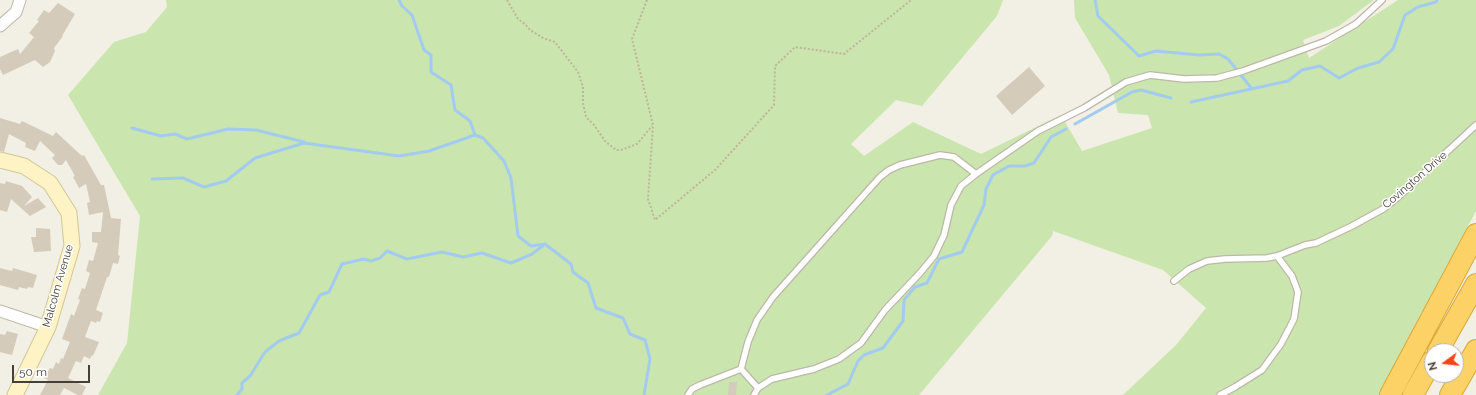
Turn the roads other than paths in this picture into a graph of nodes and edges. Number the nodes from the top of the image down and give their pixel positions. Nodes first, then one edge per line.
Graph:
1 (20, 0) edge
2 (1382, 0) edge
3 (0, 26) edge
4 (1476, 126) edge
5 (0, 160) edge
6 (976, 174) junction
7 (1476, 234) edge
8 (1278, 256) junction
9 (1174, 281) dead end
10 (1476, 284) edge
11 (0, 311) edge
12 (48, 327) junction
13 (1443, 343) edge
14 (1476, 350) edge
15 (741, 369) junction
16 (1424, 375) edge
17 (758, 388) junction
18 (15, 395) edge
19 (688, 395) edge
20 (754, 395) edge
21 (1220, 395) edge
22 (1390, 395) edge
23 (1413, 395) edge
24 (1450, 395) edge

1 - 3 street
2 - 6 lane
4 - 8 lane, Covington Drive
5 - 12 street, Malcolm Avenue
6 - 15 lane
6 - 17 lane
7 - 22 highway
8 - 9 lane, Covington Drive
8 - 21 lane
10 - 13 highway
11 - 12 street
12 - 18 street, Malcolm Avenue
14 - 24 highway
15 - 17 lane
15 - 19 lane
16 - 23 highway
17 - 20 lane

